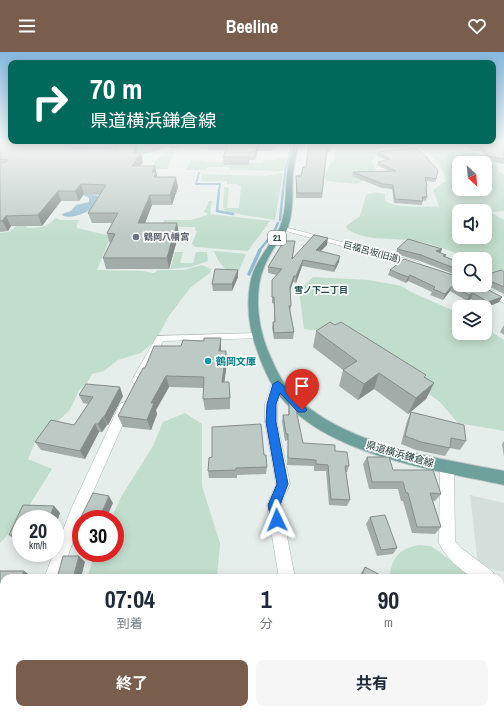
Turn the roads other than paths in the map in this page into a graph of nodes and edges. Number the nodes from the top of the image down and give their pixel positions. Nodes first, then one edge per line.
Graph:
1 (290, 174) edge
2 (284, 229) junction
3 (423, 267) edge
4 (490, 292) edge
5 (504, 300) edge
6 (257, 333) junction
7 (278, 384) junction
8 (447, 468) junction
9 (504, 478) edge
10 (53, 574) edge
11 (286, 574) edge
12 (482, 574) edge

1 - 2 main road, 21
2 - 3 street, 巨福呂坂(旧道)
2 - 6 main road, 21
4 - 5 street
6 - 7 main road, 県道横浜鎌倉線 / 21
6 - 10 street
7 - 8 main road, 県道横浜鎌倉線 / 21
7 - 11 street
8 - 9 main road, 県道横浜鎌倉線 / 21
8 - 12 street

